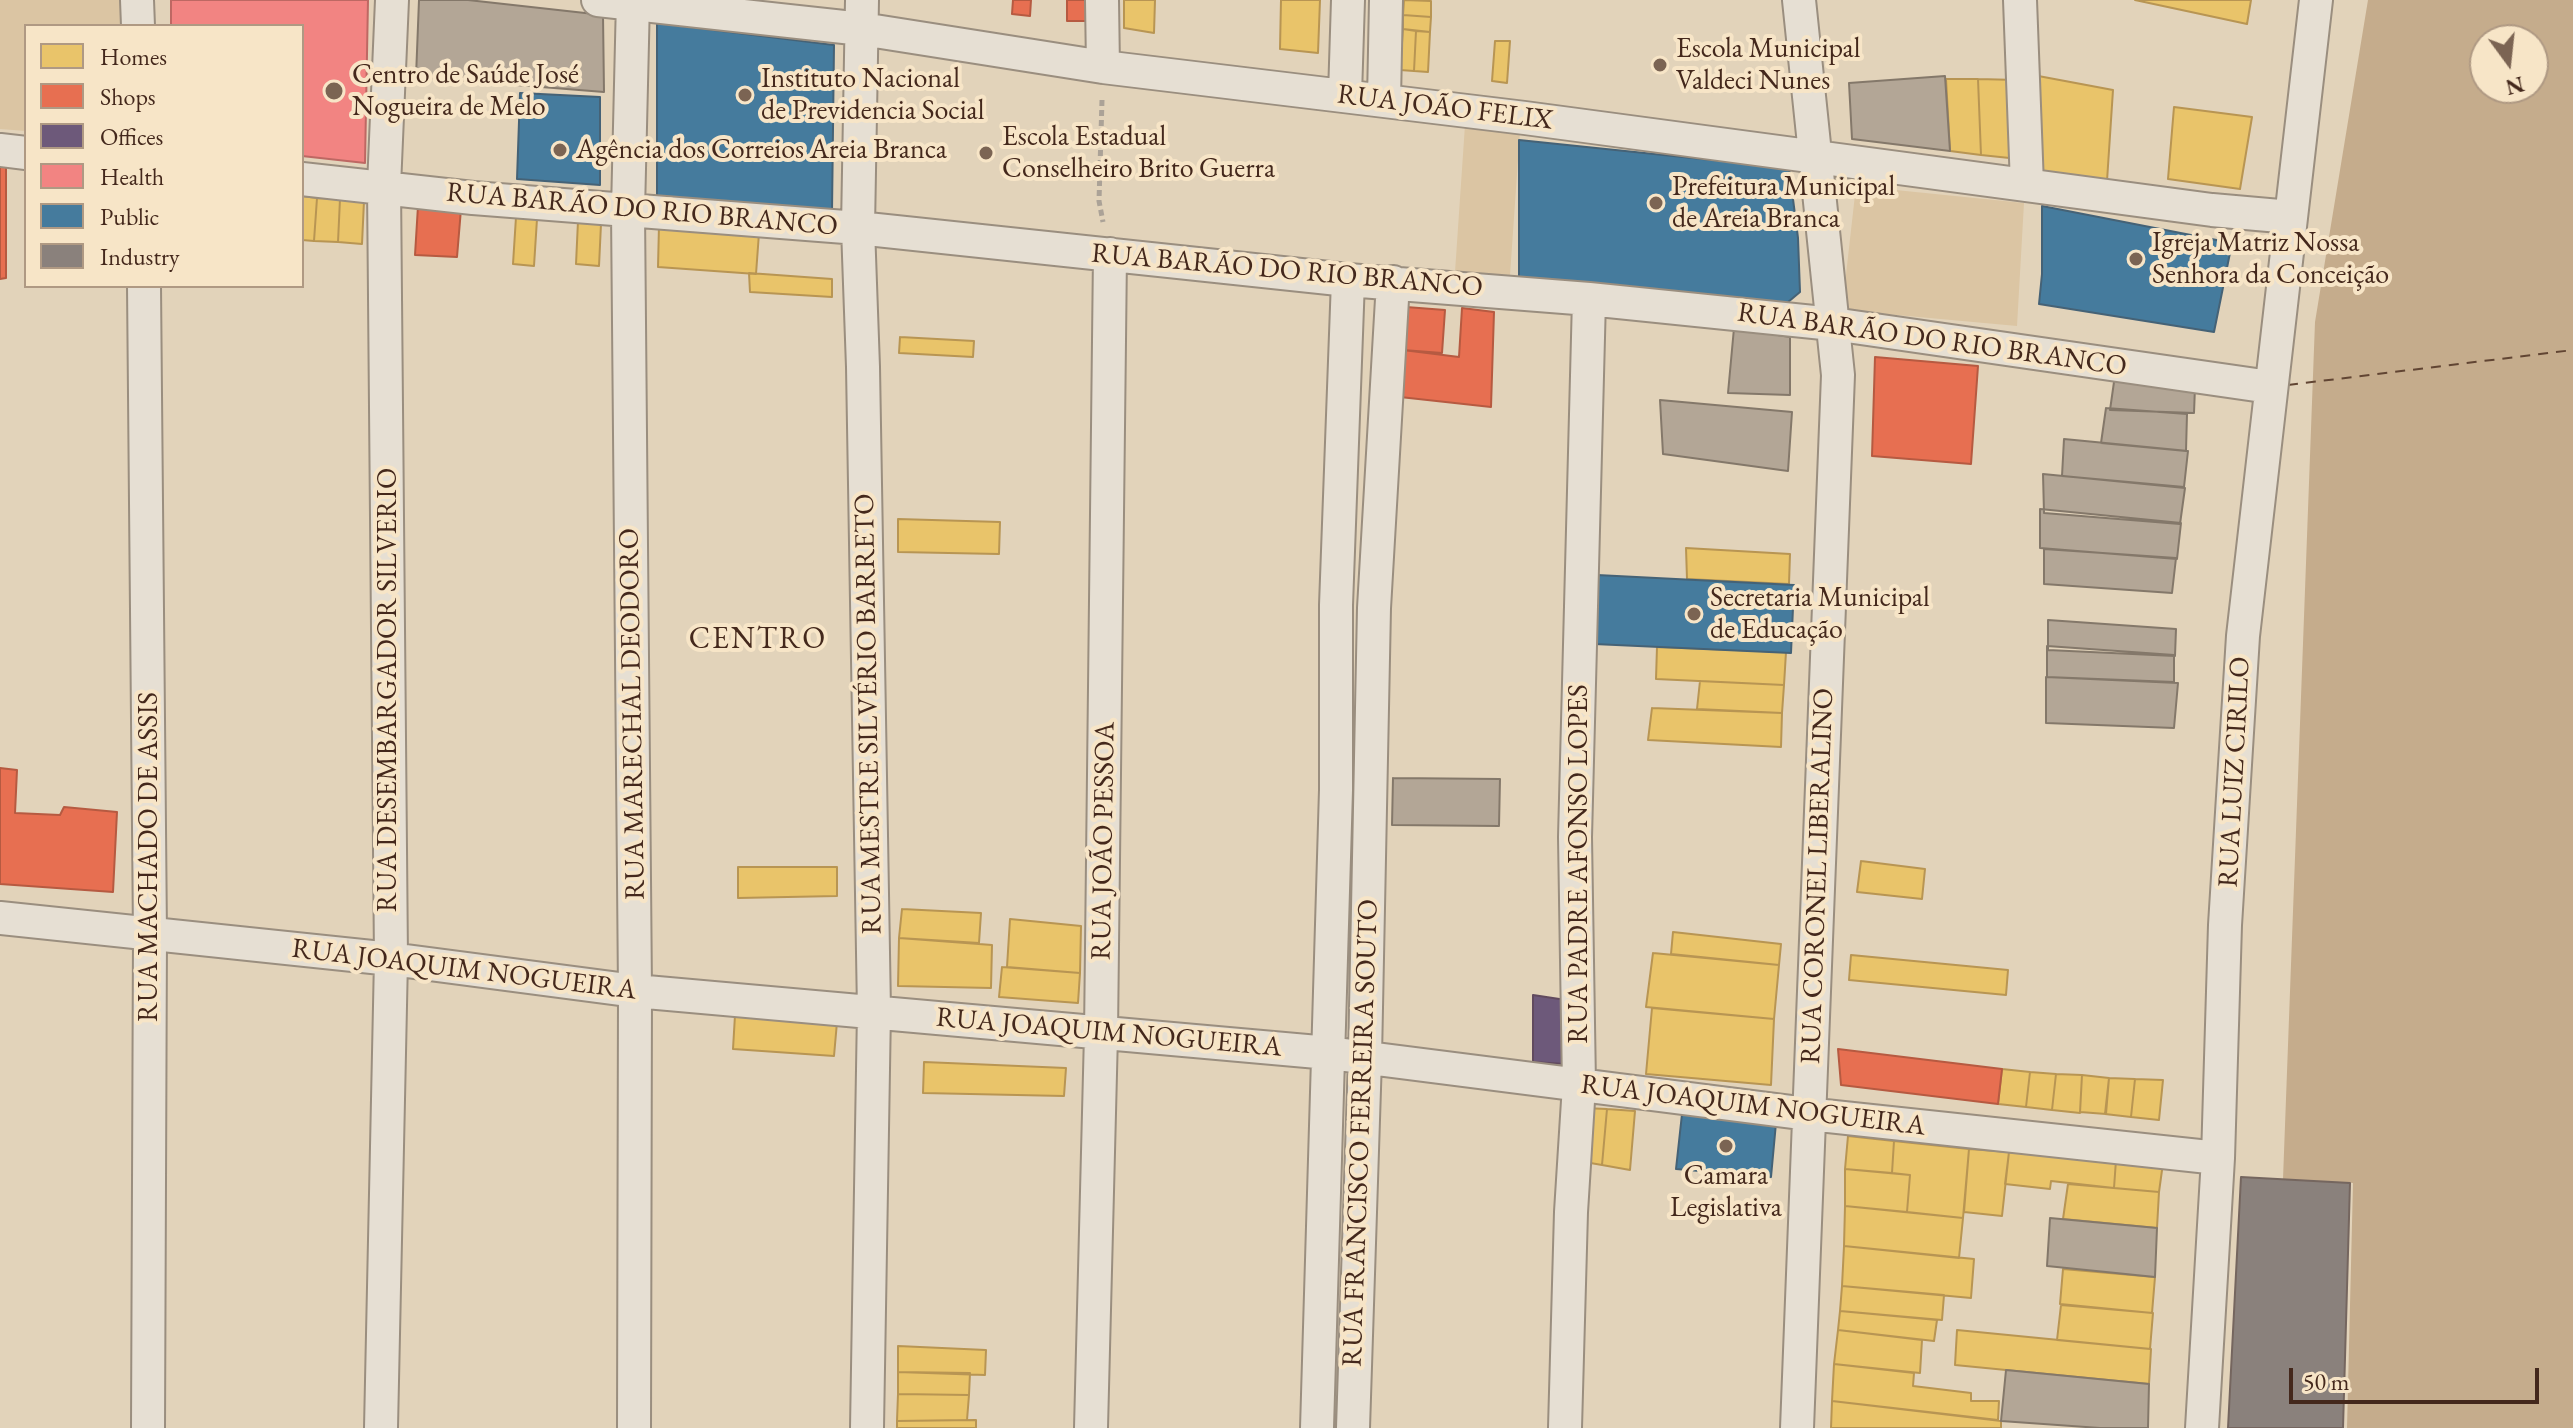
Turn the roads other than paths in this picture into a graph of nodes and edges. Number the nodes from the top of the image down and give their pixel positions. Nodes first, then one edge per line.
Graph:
1 (137, 0) edge
2 (392, 0) edge
3 (598, 0) edge
4 (1102, 0) edge
5 (1348, 0) edge
6 (1386, 0) edge
7 (1799, 0) edge
8 (2020, 0) edge
9 (2316, 0) edge
10 (633, 2) edge
11 (862, 14) edge
12 (138, 24) edge
13 (1103, 67) junction
14 (1345, 95) junction
15 (1384, 100) junction
16 (0, 150) edge
17 (24, 153) edge
18 (1814, 155) junction
19 (304, 179) edge
20 (2027, 185) junction
21 (384, 186) junction
22 (628, 211) junction
23 (2291, 217) junction
24 (858, 228) junction
25 (1110, 254) junction
26 (1348, 280) junction
27 (1393, 282) junction
28 (144, 288) edge
29 (1589, 299) junction
30 (1833, 324) junction
31 (2270, 387) junction
32 (1336, 605) junction
33 (1374, 608) junction
34 (1368, 838) junction
35 (1335, 839) junction
36 (0, 918) edge
37 (150, 935) junction
38 (391, 959) junction
39 (635, 991) junction
40 (874, 1010) junction
41 (1101, 1034) junction
42 (1329, 1053) junction
43 (1365, 1058) junction
44 (1579, 1085) junction
45 (1808, 1114) junction
46 (2218, 1158) junction
47 (148, 1428) edge
48 (381, 1428) edge
49 (634, 1428) edge
50 (867, 1428) edge
51 (1091, 1428) edge
52 (1317, 1428) edge
53 (1353, 1428) edge
54 (1565, 1428) edge
55 (1797, 1428) edge
56 (2202, 1428) edge

1 - 12 street
2 - 21 street, RUA DESEMBARGADOR SILVERIO
3 - 10 street, RUA JOÃO FELIX
4 - 13 street
5 - 14 street
6 - 15 street
7 - 18 street, RUA CORONEL LIBERALINO
8 - 20 street
9 - 23 street, RUA LUIZ CIRILO
10 - 11 street, RUA JOÃO FELIX
10 - 22 street, RUA MARECHAL DEODORO
11 - 13 street, RUA JOÃO FELIX
11 - 24 street, RUA MESTRE SILVÉRIO BARRETO
13 - 14 street, RUA JOÃO FELIX
14 - 15 street, RUA JOÃO FELIX
15 - 18 street, RUA JOÃO FELIX
16 - 17 street
18 - 20 street, RUA JOÃO FELIX
18 - 30 street, RUA CORONEL LIBERALINO
19 - 21 street, RUA BARÃO DO RIO BRANCO
20 - 23 street, RUA JOÃO FELIX
21 - 22 street, RUA BARÃO DO RIO BRANCO
21 - 38 street, RUA DESEMBARGADOR SILVERIO
22 - 24 street, RUA BARÃO DO RIO BRANCO
22 - 39 street, RUA MARECHAL DEODORO
23 - 31 street, RUA LUIZ CIRILO
24 - 25 street, RUA BARÃO DO RIO BRANCO
24 - 40 street, RUA MESTRE SILVÉRIO BARRETO
25 - 26 street, RUA BARÃO DO RIO BRANCO
25 - 41 street, RUA JOÃO PESSOA
26 - 27 street, RUA BARÃO DO RIO BRANCO
26 - 32 street, RUA FRANCISCO FERREIRA SOUTO
27 - 29 street, RUA BARÃO DO RIO BRANCO
27 - 33 street, RUA FRANCISCO FERREIRA SOUTO
28 - 37 street, RUA MACHADO DE ASSIS
29 - 30 street, RUA BARÃO DO RIO BRANCO
29 - 44 street, RUA PADRE AFONSO LOPES
30 - 31 street, RUA BARÃO DO RIO BRANCO
30 - 45 street, RUA CORONEL LIBERALINO
31 - 46 street, RUA LUIZ CIRILO
32 - 33 street
32 - 35 street, RUA FRANCISCO FERREIRA SOUTO
33 - 34 street, RUA FRANCISCO FERREIRA SOUTO
34 - 35 street
34 - 43 street, RUA FRANCISCO FERREIRA SOUTO
35 - 42 street, RUA FRANCISCO FERREIRA SOUTO
36 - 37 street, RUA JOAQUIM NOGUEIRA
37 - 38 street, RUA JOAQUIM NOGUEIRA
37 - 47 street, RUA MACHADO DE ASSIS
38 - 39 street, RUA JOAQUIM NOGUEIRA
38 - 48 street, RUA DESEMBARGADOR SILVERIO
39 - 40 street, RUA JOAQUIM NOGUEIRA
39 - 49 street, RUA MARECHAL DEODORO
40 - 41 street, RUA JOAQUIM NOGUEIRA
40 - 50 street, RUA MESTRE SILVÉRIO BARRETO
41 - 42 street, RUA JOAQUIM NOGUEIRA
41 - 51 street, RUA JOÃO PESSOA
42 - 43 street, RUA JOAQUIM NOGUEIRA
42 - 52 street, RUA FRANCISCO FERREIRA SOUTO
43 - 44 street, RUA JOAQUIM NOGUEIRA
43 - 53 street, RUA FRANCISCO FERREIRA SOUTO
44 - 45 street, RUA JOAQUIM NOGUEIRA
44 - 54 street, RUA PADRE AFONSO LOPES
45 - 46 street, RUA JOAQUIM NOGUEIRA
45 - 55 street, RUA CORONEL LIBERALINO
46 - 56 street, RUA LUIZ CIRILO

